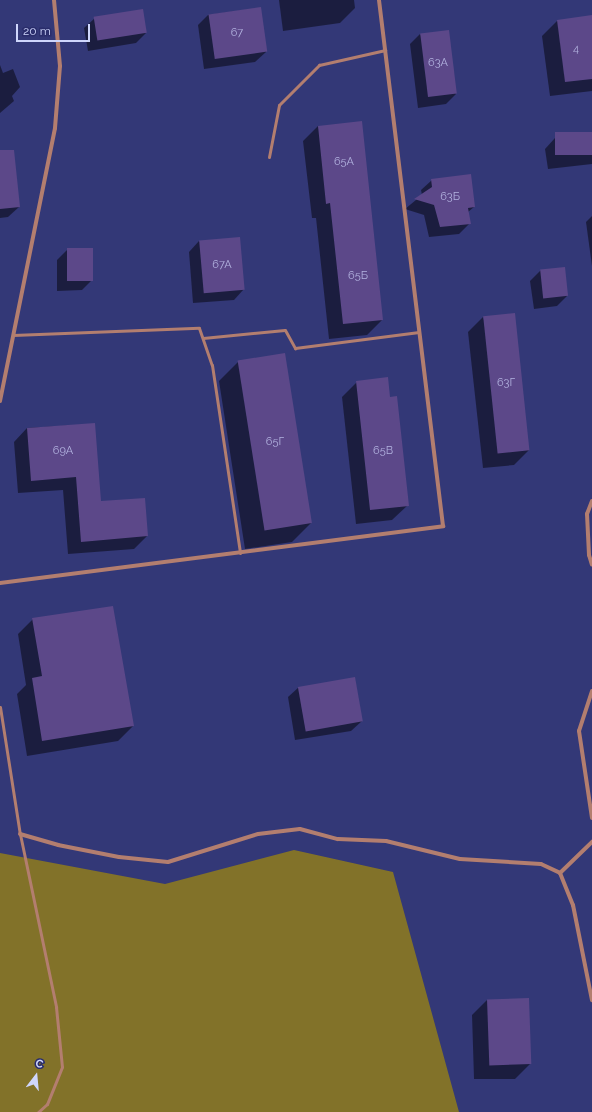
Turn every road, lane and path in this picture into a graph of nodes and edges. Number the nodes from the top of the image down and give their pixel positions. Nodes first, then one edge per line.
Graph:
1 (54, 0) edge
2 (379, 0) edge
3 (385, 50) junction
4 (269, 157) dead end
5 (419, 332) junction
6 (13, 335) junction
7 (203, 338) junction
8 (0, 401) edge
9 (592, 501) edge
10 (240, 553) junction
11 (592, 565) edge
12 (0, 583) edge
13 (592, 691) edge
14 (0, 707) edge
15 (592, 818) edge
16 (20, 834) junction
17 (592, 842) edge
18 (560, 874) junction
19 (592, 1000) edge
20 (38, 1112) edge

1 - 6 street
2 - 3 street
3 - 4 lane
3 - 5 street
5 - 7 lane
5 - 10 street
6 - 7 lane
6 - 8 street
7 - 10 lane
9 - 11 street
10 - 12 street
13 - 15 street
14 - 16 lane
16 - 18 street
16 - 20 lane
17 - 18 street
18 - 19 street

